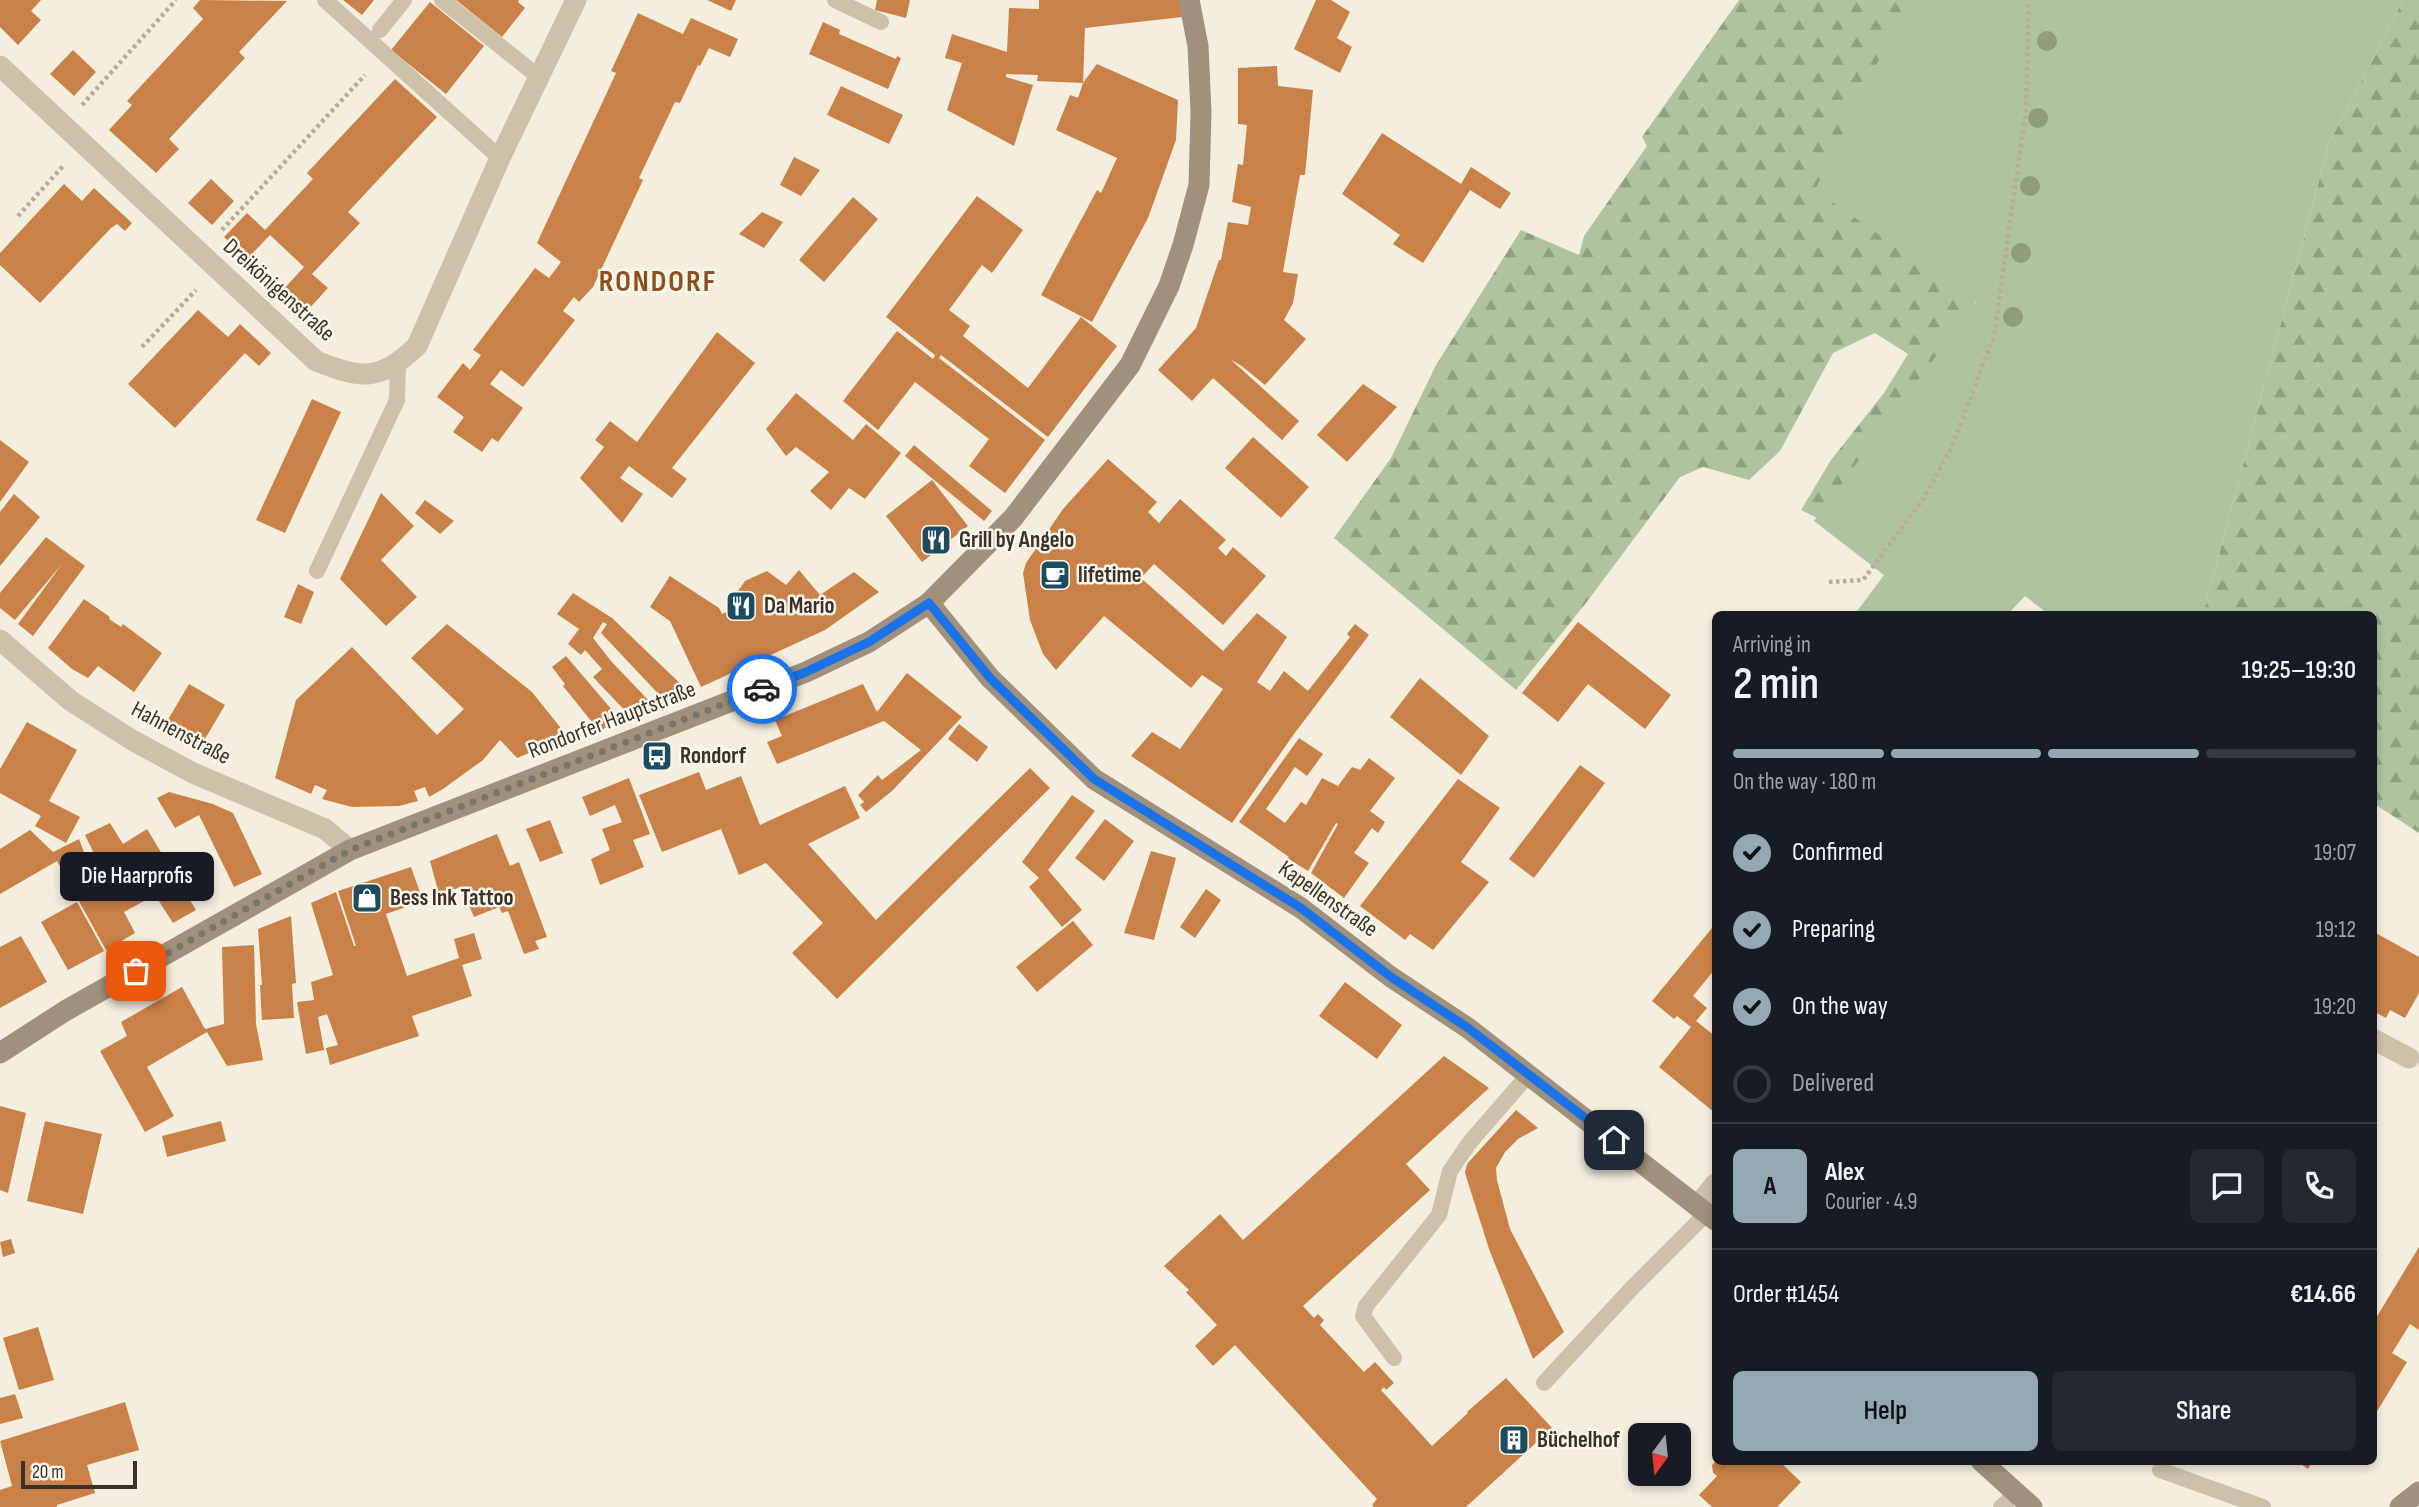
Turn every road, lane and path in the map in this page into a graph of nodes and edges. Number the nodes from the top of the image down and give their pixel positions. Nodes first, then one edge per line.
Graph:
1 (176, 0) edge
2 (325, 0) edge
3 (404, 0) edge
4 (442, 0) edge
5 (576, 0) edge
6 (835, 0) edge
7 (1189, 0) edge
8 (2029, 0) edge
9 (881, 22) dead end
10 (380, 30) dead end
11 (373, 65) dead end
12 (0, 66) edge
13 (540, 77) junction
14 (63, 126) junction
15 (82, 144) junction
16 (500, 159) junction
17 (18, 216) dead end
18 (200, 254) junction
19 (216, 269) junction
20 (142, 346) dead end
21 (398, 364) junction
22 (317, 571) dead end
23 (1829, 582) dead end
24 (929, 603) junction
25 (0, 640) edge
26 (350, 850) junction
27 (2377, 1041) edge
28 (0, 1053) edge
29 (2409, 1058) dead end
30 (1529, 1074) junction
31 (1712, 1194) edge
32 (1707, 1212) edge
33 (1394, 1358) dead end
34 (1544, 1383) dead end
35 (1985, 1465) edge
36 (2160, 1470) dead end
37 (2419, 1492) edge
38 (2016, 1502) edge
39 (2263, 1507) edge
40 (2400, 1507) edge

1 - 14 path
2 - 16 lane
3 - 10 lane
4 - 13 lane
5 - 13 street
6 - 9 lane
7 - 24 main road, Rondorfer Hauptstraße
8 - 23 path
11 - 18 path
12 - 14 street, Dreikönigenstraße
13 - 16 street
14 - 15 street, Dreikönigenstraße
15 - 17 path
15 - 18 street, Dreikönigenstraße
16 - 21 street
18 - 19 street, Dreikönigenstraße
19 - 20 path
19 - 21 street, Dreikönigenstraße
21 - 22 lane
24 - 26 main road, Rondorfer Hauptstraße
24 - 30 main road, Kapellenstraße
25 - 26 street, Hahnenstraße
26 - 28 main road, Rondorfer Hauptstraße
27 - 29 street
30 - 32 main road, Kapellenstraße
30 - 33 lane
31 - 32 street
32 - 34 lane
35 - 38 main road
36 - 39 lane
37 - 40 main road

